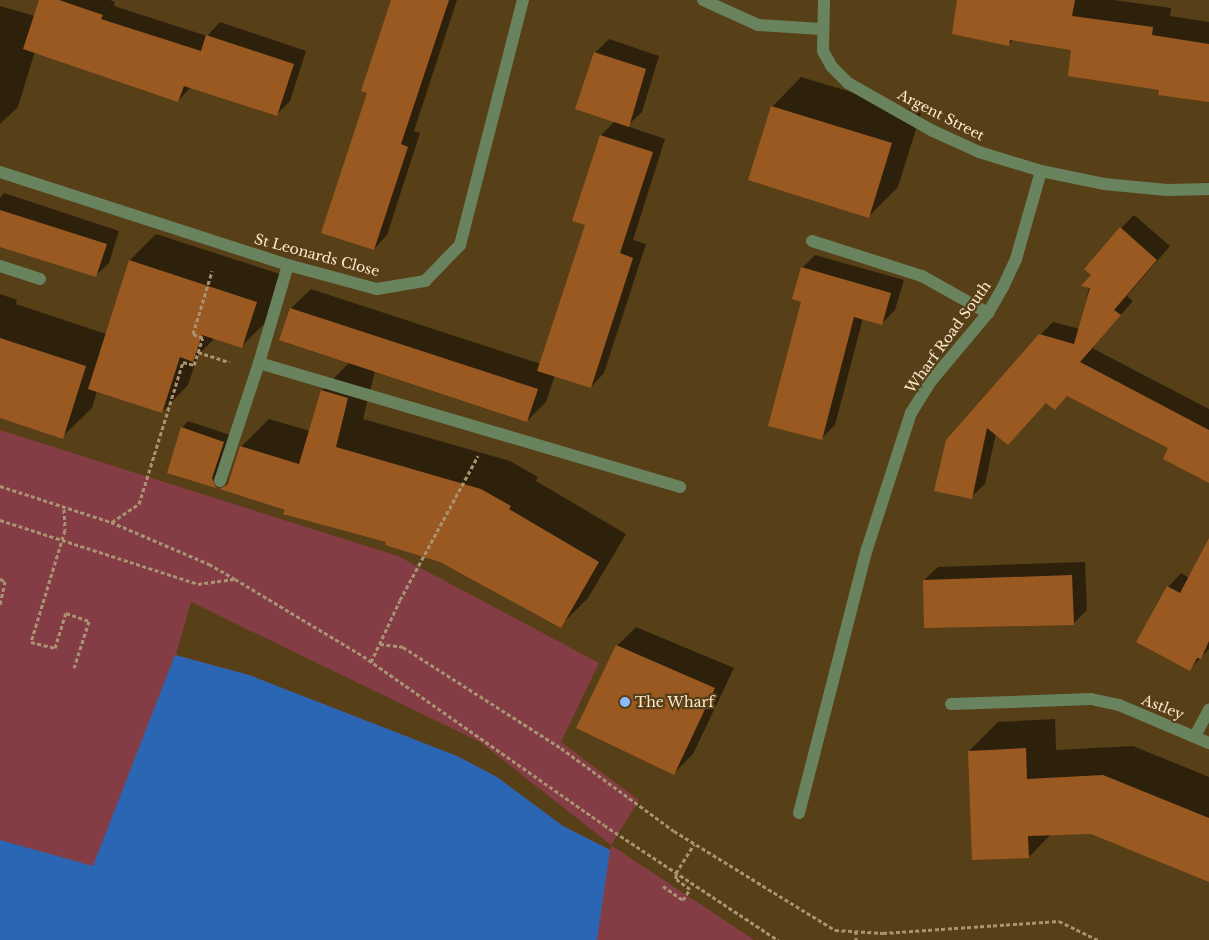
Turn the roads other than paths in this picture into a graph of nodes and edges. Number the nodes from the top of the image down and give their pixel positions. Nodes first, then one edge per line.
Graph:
1 (523, 0) edge
2 (703, 0) edge
3 (824, 0) edge
4 (822, 29) junction
5 (1040, 170) junction
6 (0, 172) edge
7 (1209, 189) edge
8 (812, 241) dead end
9 (288, 265) junction
10 (0, 266) edge
11 (40, 279) dead end
12 (988, 313) junction
13 (259, 363) junction
14 (220, 481) dead end
15 (680, 487) dead end
16 (951, 704) dead end
17 (1209, 710) edge
18 (1195, 736) junction
19 (1209, 743) edge
20 (799, 812) dead end

1 - 9 street, St Leonards Close
2 - 4 street
3 - 4 street, Argent Street
4 - 5 street, Argent Street
5 - 7 street, Argent Street
5 - 12 street, Wharf Road South
6 - 9 street, St Leonards Close
8 - 12 street
9 - 13 street
10 - 11 street
12 - 20 street, Wharf Road South
13 - 14 street
13 - 15 street
16 - 18 street, Astley
17 - 18 street, Astley
18 - 19 street, Astley

